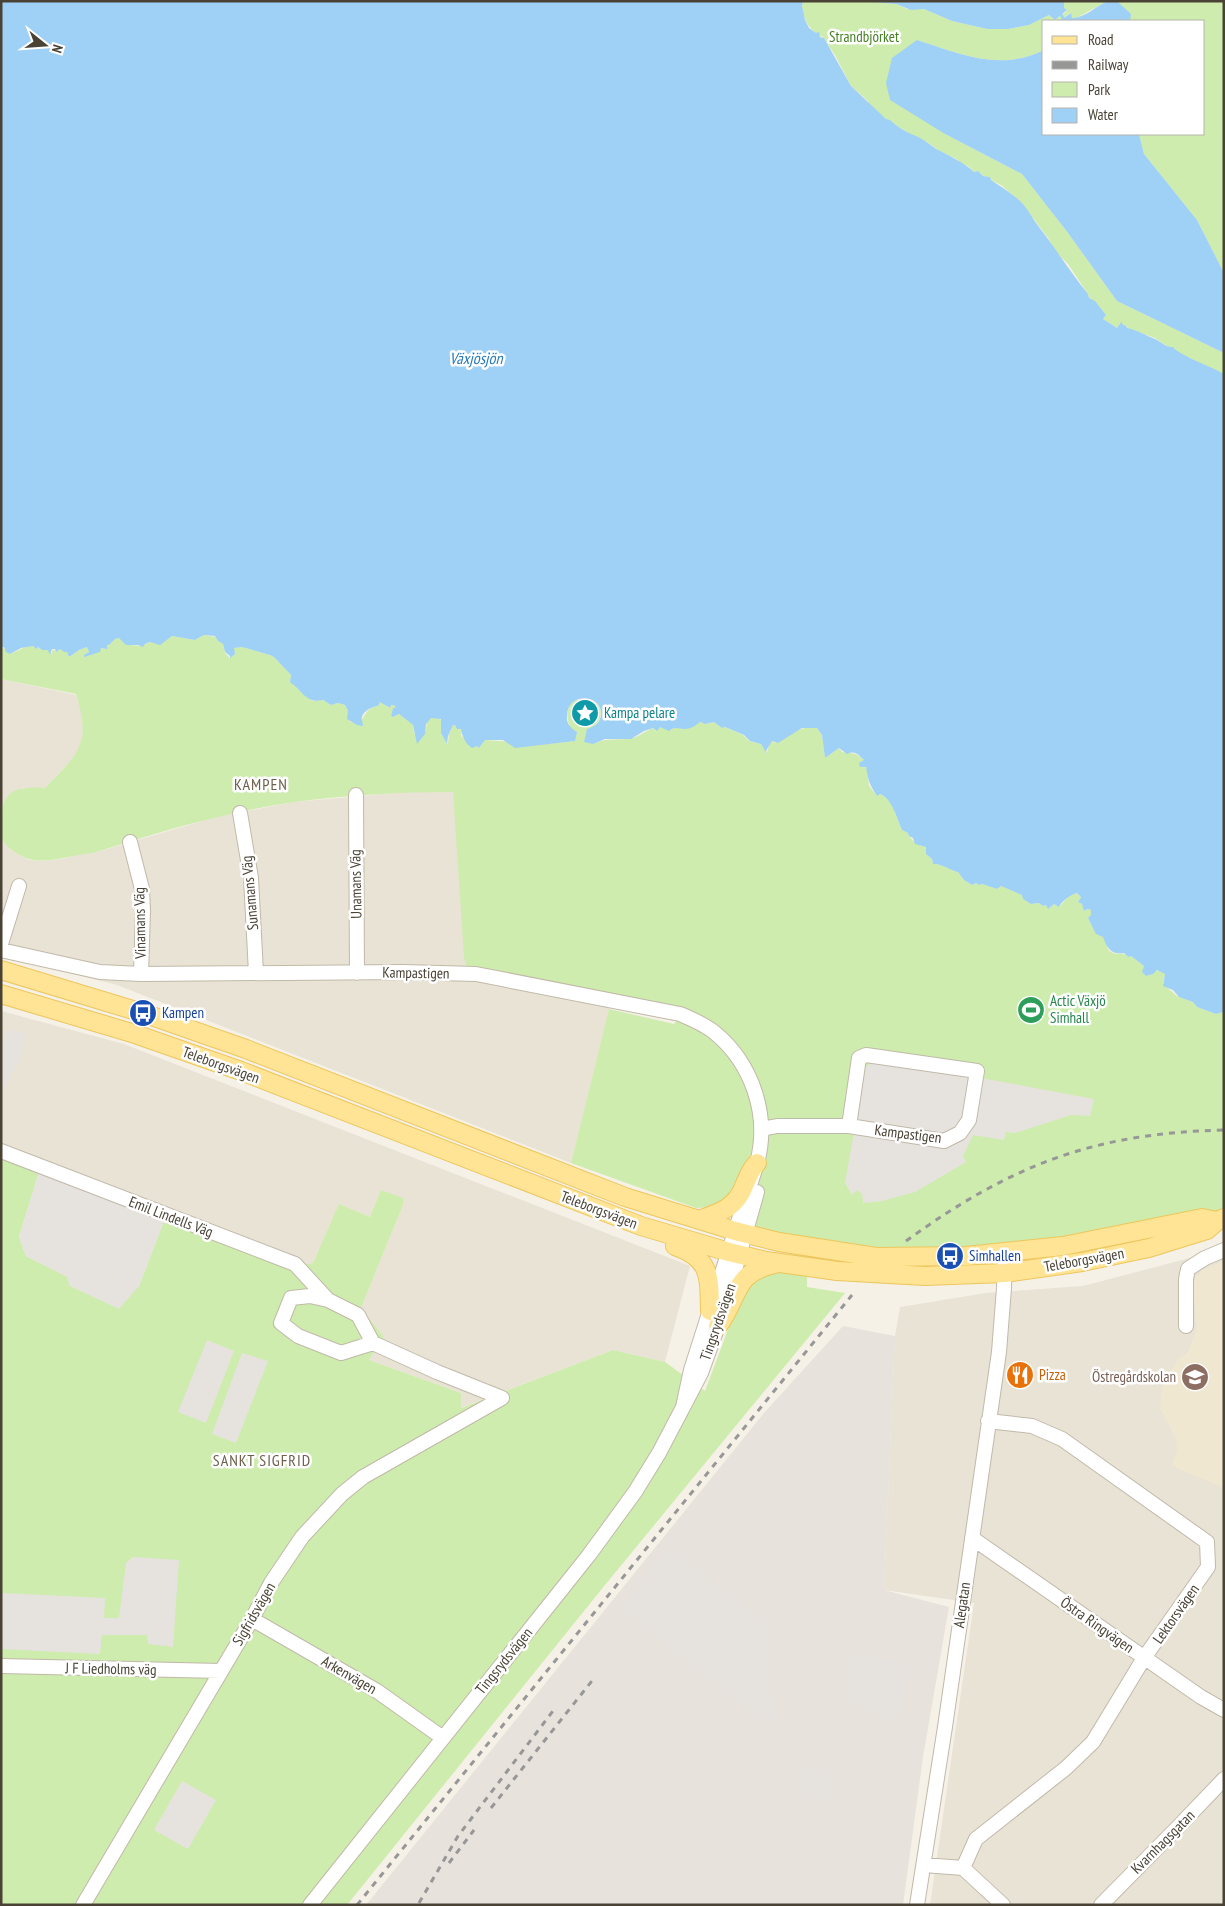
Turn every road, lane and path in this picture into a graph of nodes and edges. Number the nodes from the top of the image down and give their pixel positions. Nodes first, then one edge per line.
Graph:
1 (356, 795) dead end
2 (240, 813) dead end
3 (130, 842) dead end
4 (19, 886) dead end
5 (1, 944) edge
6 (1, 950) edge
7 (1, 970) edge
8 (256, 973) junction
9 (357, 973) junction
10 (141, 974) junction
11 (1, 994) edge
12 (849, 1126) junction
13 (762, 1129) junction
14 (1, 1151) edge
15 (759, 1156) junction
16 (1220, 1219) edge
17 (699, 1220) junction
18 (640, 1226) junction
19 (741, 1232) junction
20 (1224, 1250) edge
21 (1005, 1252) junction
22 (734, 1254) junction
23 (780, 1263) junction
24 (1005, 1274) junction
25 (328, 1300) junction
26 (714, 1319) junction
27 (1186, 1326) dead end
28 (373, 1343) junction
29 (988, 1420) junction
30 (972, 1538) junction
31 (252, 1619) junction
32 (1144, 1658) junction
33 (1, 1666) edge
34 (221, 1671) junction
35 (1224, 1710) edge
36 (443, 1738) junction
37 (1224, 1779) edge
38 (924, 1864) junction
39 (963, 1868) junction
40 (82, 1905) edge
41 (310, 1905) edge
42 (917, 1905) edge
43 (1003, 1905) edge
44 (1101, 1905) edge

1 - 9 street, Unamans Väg
2 - 8 street, Sunamans Väg
3 - 10 street, Vinamans Väg
4 - 5 street
6 - 10 street, Kampastigen
7 - 17 main road, Teleborgsvägen
8 - 9 street, Kampastigen
8 - 10 street, Kampastigen
9 - 13 street, Kampastigen
11 - 18 main road, Teleborgsvägen
12 - 12 street, Kampastigen
12 - 13 street, Kampastigen
13 - 15 street, Kampastigen
14 - 25 street, Emil Lindells Väg
15 - 17 main road
15 - 19 street, Kampastigen
16 - 21 main road, Teleborgsvägen
16 - 24 main road, Teleborgsvägen
17 - 19 main road, Teleborgsvägen
18 - 22 main road, Teleborgsvägen
18 - 26 main road
19 - 21 main road, Teleborgsvägen
19 - 22 street, Tingsrydsvägen
20 - 27 street
21 - 24 street, Alegatan
22 - 23 main road, Teleborgsvägen
22 - 26 street, Tingsrydsvägen
23 - 24 main road, Teleborgsvägen
23 - 26 main road
24 - 29 street, Alegatan
25 - 28 street, Emil Lindells Väg
25 - 28 street, Emil Lindells Väg
26 - 36 street, Tingsrydsvägen
28 - 31 street, Sigfridsvägen
29 - 30 street, Alegatan
29 - 32 street, Lektorsvägen
30 - 32 street, Östra Ringvägen
30 - 38 street, Alegatan
31 - 34 street, Sigfridsvägen
31 - 36 street, Arkenvägen
32 - 35 street, Östra Ringvägen
32 - 39 street, Lektorsvägen
33 - 34 street, J F Liedholms väg
34 - 40 street, Sigfridsvägen
36 - 41 street, Tingsrydsvägen
37 - 44 street, Kvarnhagsgatan
38 - 39 street
38 - 42 street, Alegatan
39 - 43 street

